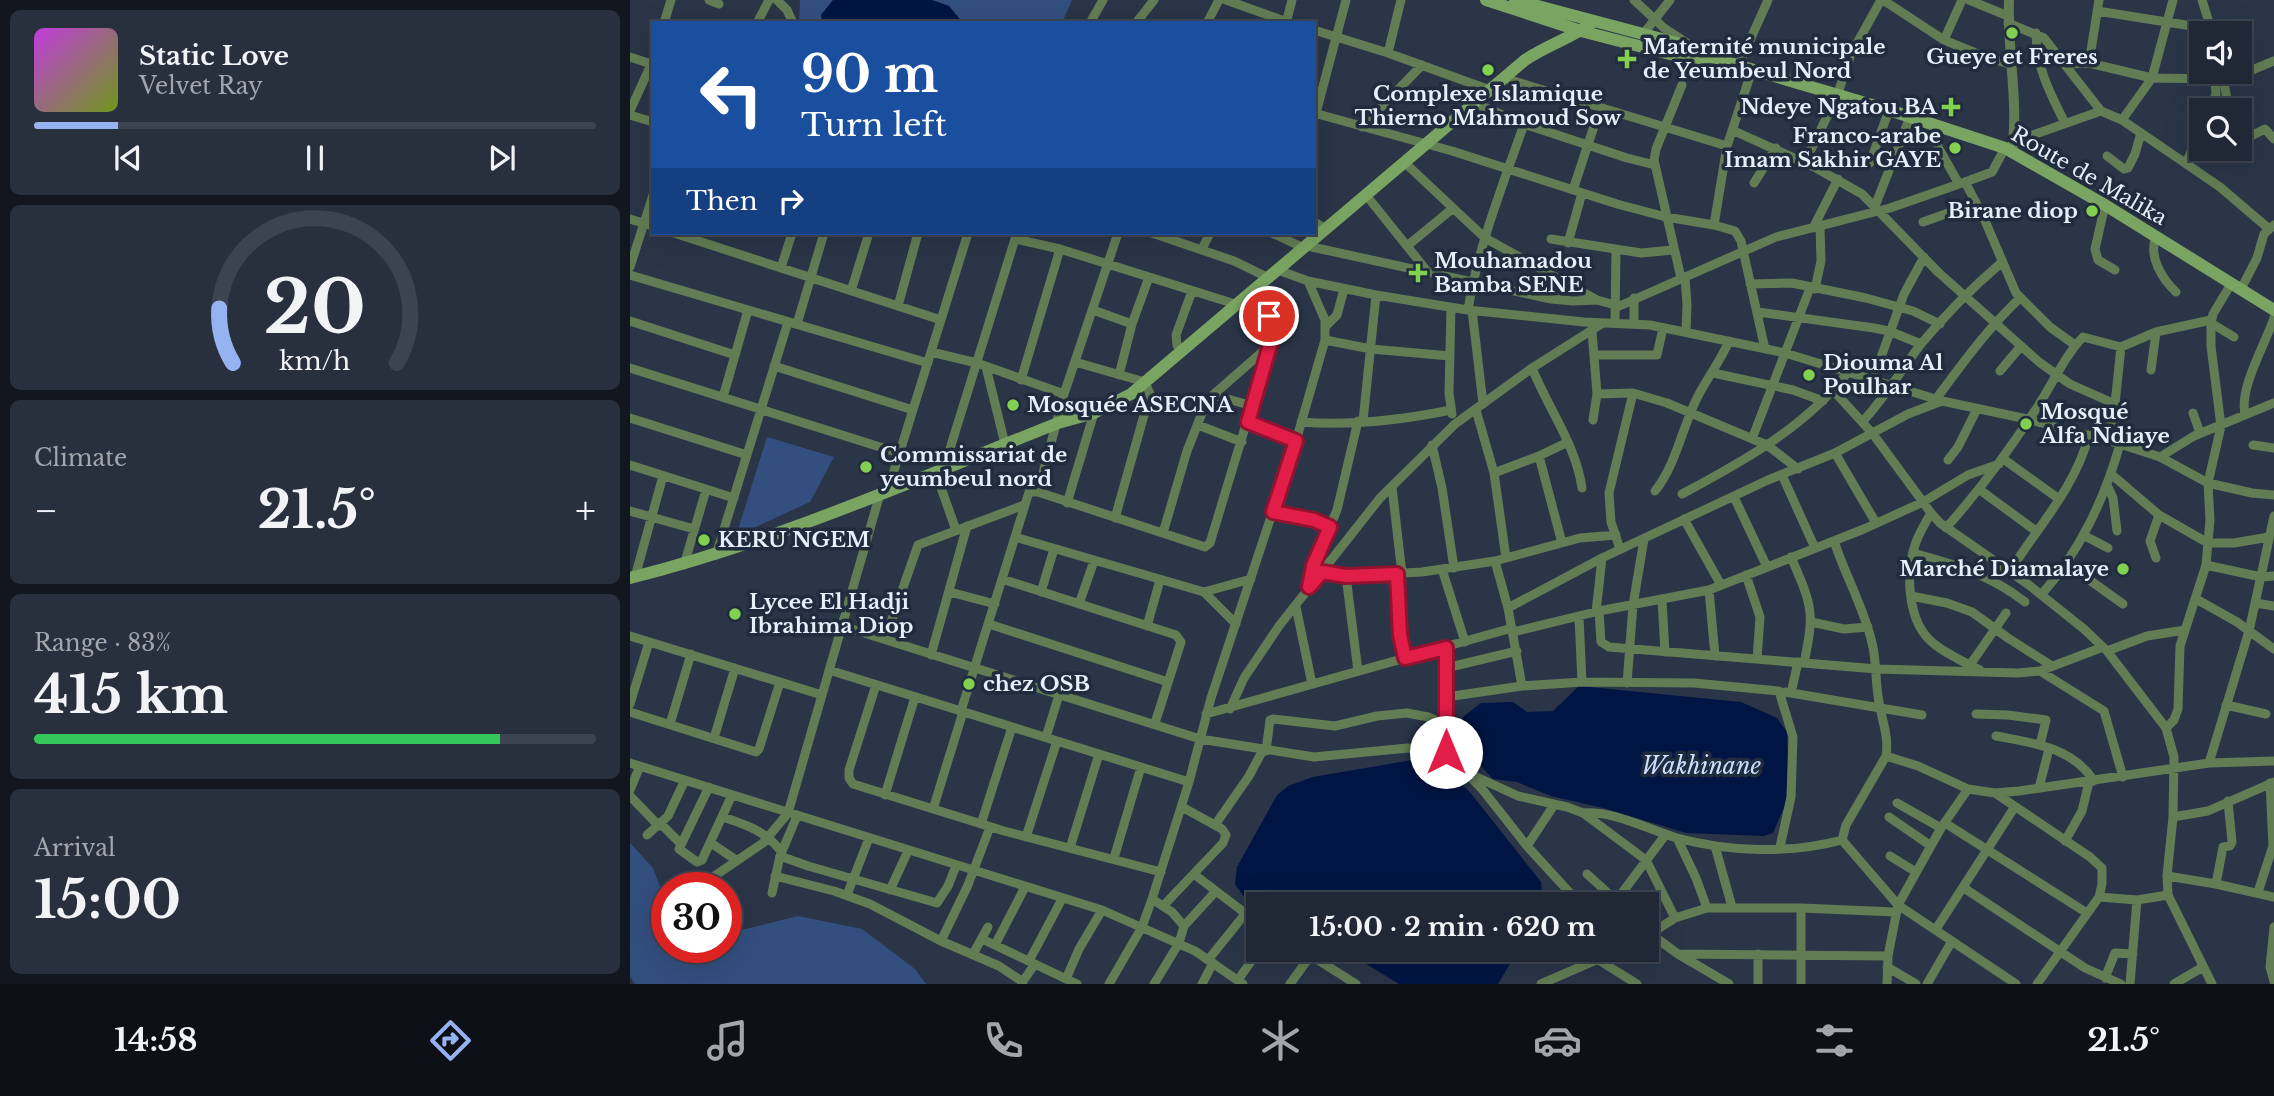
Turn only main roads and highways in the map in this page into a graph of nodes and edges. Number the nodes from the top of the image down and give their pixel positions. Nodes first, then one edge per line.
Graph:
1 (1486, 0) edge
2 (1515, 0) edge
3 (1593, 22) junction
4 (1581, 31) junction
5 (1710, 57) junction
6 (1320, 225) edge
7 (1313, 235) edge
8 (2273, 309) edge
9 (633, 578) edge

1 - 4 main road, Route de Malika
2 - 3 main road, Route de Malika
3 - 4 main road
3 - 5 main road, Route de Malika
4 - 5 main road, Route de Malika
4 - 6 main road
5 - 8 main road, Route de Malika
7 - 9 main road

